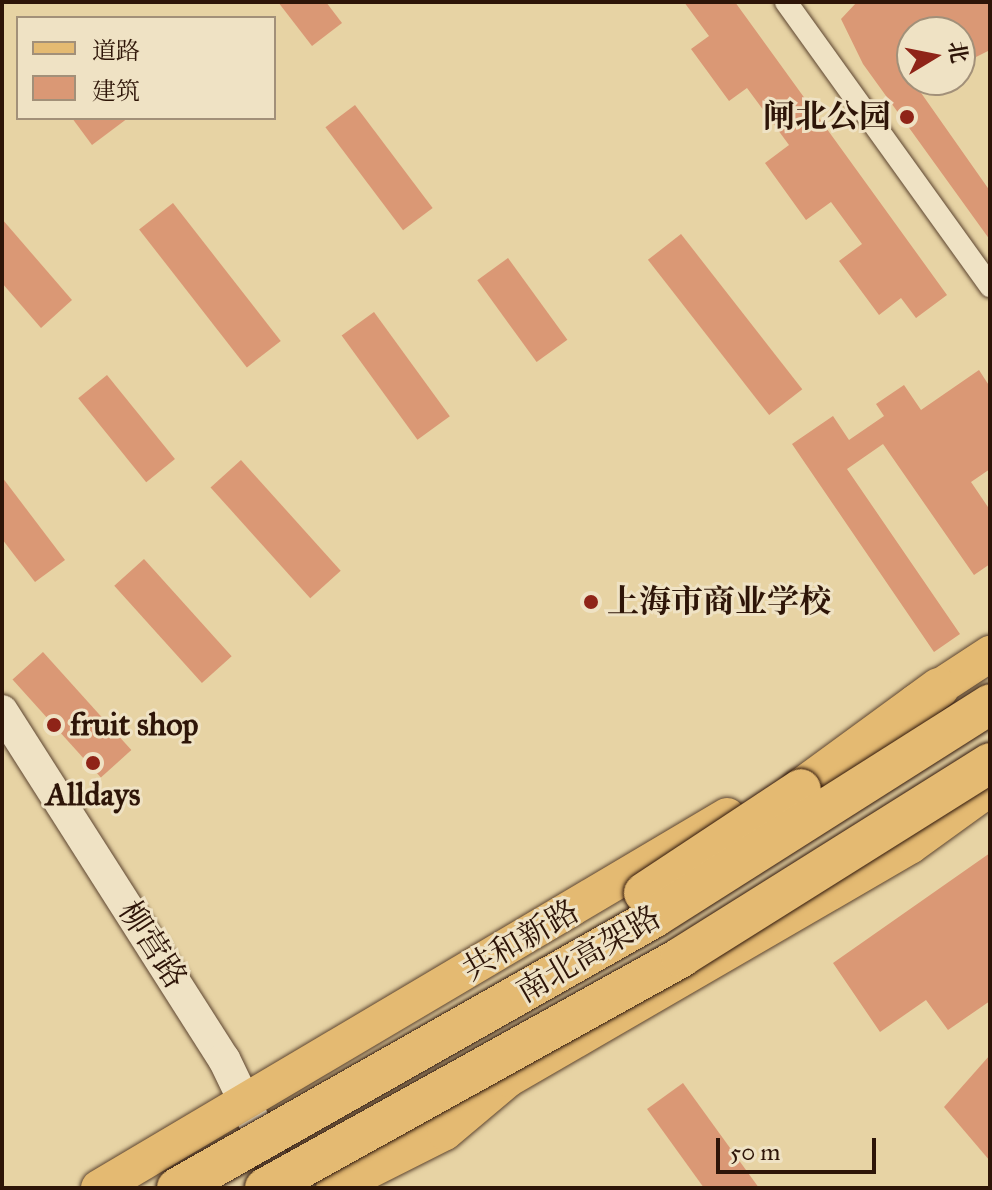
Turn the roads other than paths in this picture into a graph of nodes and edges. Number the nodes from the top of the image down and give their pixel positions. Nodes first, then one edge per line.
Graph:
1 (786, 2) edge
2 (990, 286) edge
3 (990, 654) edge
4 (939, 688) junction
5 (990, 704) edge
6 (2, 711) edge
7 (990, 763) edge
8 (990, 788) edge
9 (508, 1079) junction
10 (253, 1116) junction
11 (99, 1188) edge
12 (153, 1188) edge
13 (161, 1188) edge
14 (177, 1188) edge
15 (265, 1188) edge
16 (286, 1188) edge
17 (294, 1188) edge
18 (334, 1188) edge

1 - 2 street
3 - 4 main road, 共和新路
4 - 10 main road, 共和新路
4 - 13 highway, bridge
5 - 14 highway, 南北高架路, bridge
6 - 10 main road, 柳营路
7 - 15 highway, 南北高架路, bridge
8 - 9 main road
9 - 17 main road
9 - 18 main road
10 - 11 main road, 共和新路
10 - 12 main road, 共和新路
10 - 16 main road, 柳营路

